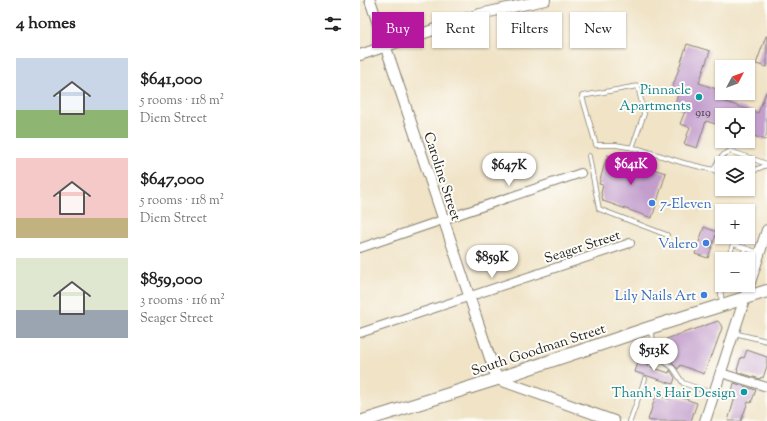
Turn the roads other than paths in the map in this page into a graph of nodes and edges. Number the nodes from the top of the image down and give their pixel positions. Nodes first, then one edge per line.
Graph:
1 (370, 0) edge
2 (545, 0) edge
3 (528, 2) edge
4 (374, 12) edge
5 (424, 33) edge
6 (379, 48) edge
7 (386, 48) edge
8 (360, 55) edge
9 (632, 148) junction
10 (589, 156) dead end
11 (767, 164) edge
12 (714, 170) joint
13 (755, 170) edge
14 (582, 173) dead end
15 (443, 220) junction
16 (767, 230) edge
17 (667, 235) dead end
18 (630, 243) dead end
19 (360, 248) edge
20 (745, 248) junction
21 (730, 252) edge
22 (744, 252) edge
23 (760, 253) junction
24 (721, 292) edge
25 (766, 292) edge
26 (469, 297) junction
27 (745, 297) junction
28 (722, 305) junction
29 (649, 328) junction
30 (734, 333) junction
31 (360, 334) edge
32 (767, 341) edge
33 (721, 373) junction
34 (496, 379) junction
35 (645, 379) dead end
36 (767, 387) edge
37 (714, 395) junction
38 (363, 421) edge
39 (614, 421) edge
40 (630, 421) edge
41 (705, 421) edge

1 - 4 street, Caroline Street
2 - 3 street
3 - 5 street
6 - 8 street
7 - 15 street, Caroline Street
9 - 9 lane
9 - 12 lane
10 - 17 lane
11 - 12 lane
11 - 13 lane
14 - 15 street
15 - 19 street
15 - 26 street, Caroline Street
16 - 23 street
18 - 26 street, Seager Street
20 - 21 lane
20 - 22 lane
20 - 23 lane
23 - 27 street
24 - 28 lane
25 - 27 main road, South Goodman Street
26 - 31 street, Seager Street
26 - 34 street, Caroline Street
27 - 28 main road, South Goodman Street
27 - 30 street
28 - 29 main road, South Goodman Street
29 - 34 main road, South Goodman Street
29 - 37 lane
30 - 32 lane
30 - 33 street
33 - 36 street
33 - 37 street
34 - 38 main road, South Goodman Street
34 - 39 street
35 - 40 lane
37 - 41 street

